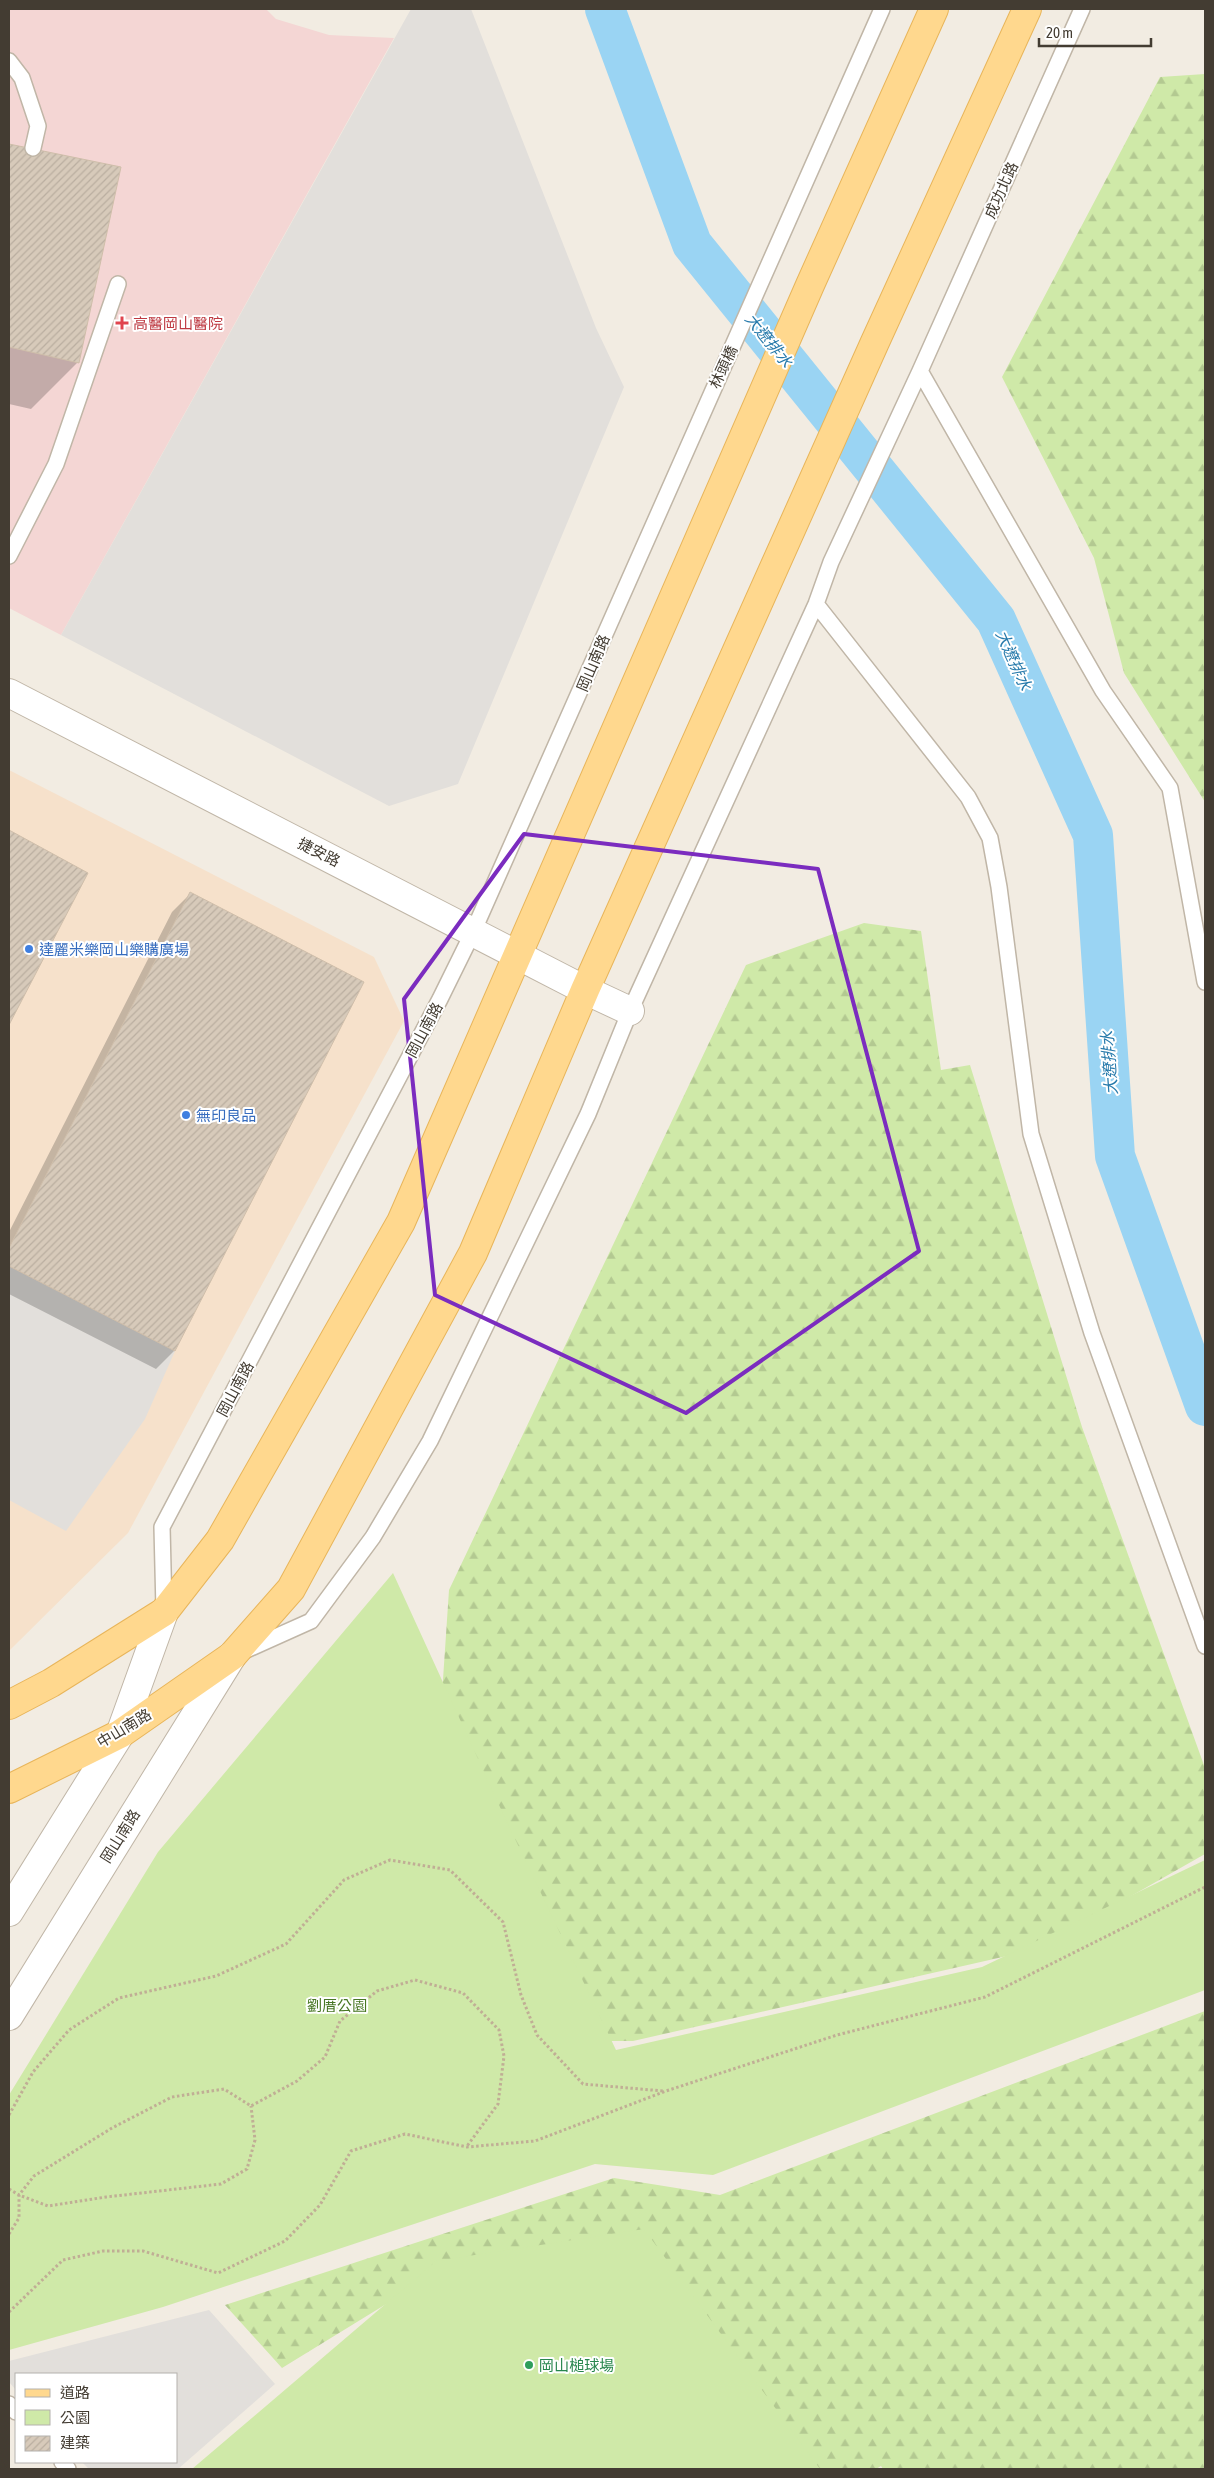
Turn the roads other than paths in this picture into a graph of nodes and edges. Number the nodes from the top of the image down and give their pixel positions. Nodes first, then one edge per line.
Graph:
1 (882, 9) edge
2 (934, 9) edge
3 (1027, 9) edge
4 (1082, 9) edge
5 (9, 61) edge
6 (33, 148) dead end
7 (118, 284) dead end
8 (920, 371) junction
9 (689, 442) joint
10 (9, 556) edge
11 (816, 604) junction
12 (9, 693) edge
13 (473, 932) junction
14 (519, 956) junction
15 (1205, 982) edge
16 (585, 990) junction
17 (630, 1011) junction
18 (164, 1612) junction
19 (1205, 1646) edge
20 (232, 1656) junction
21 (9, 1705) edge
22 (120, 1734) junction
23 (9, 1789) edge
24 (9, 1912) edge
25 (9, 2016) edge

1 - 9 lane, 林頭橋
2 - 14 main road, 岡山南路
3 - 16 main road, 岡山南路
4 - 8 lane, 成功北路
5 - 6 lane
7 - 10 lane
8 - 11 lane
8 - 15 lane
9 - 13 lane, 岡山南路
11 - 17 lane
11 - 19 lane
12 - 13 street, 捷安路
13 - 14 street, 捷安路
13 - 18 lane, 岡山南路
14 - 16 street, 捷安路
14 - 18 main road, 岡山南路
16 - 17 street, 捷安路
16 - 20 main road, 岡山南路
17 - 20 lane
18 - 21 main road
18 - 22 street, 岡山南路
20 - 22 main road, 中山南路
20 - 25 street, 岡山南路
22 - 23 main road, 中山南路
22 - 24 street, 岡山南路

